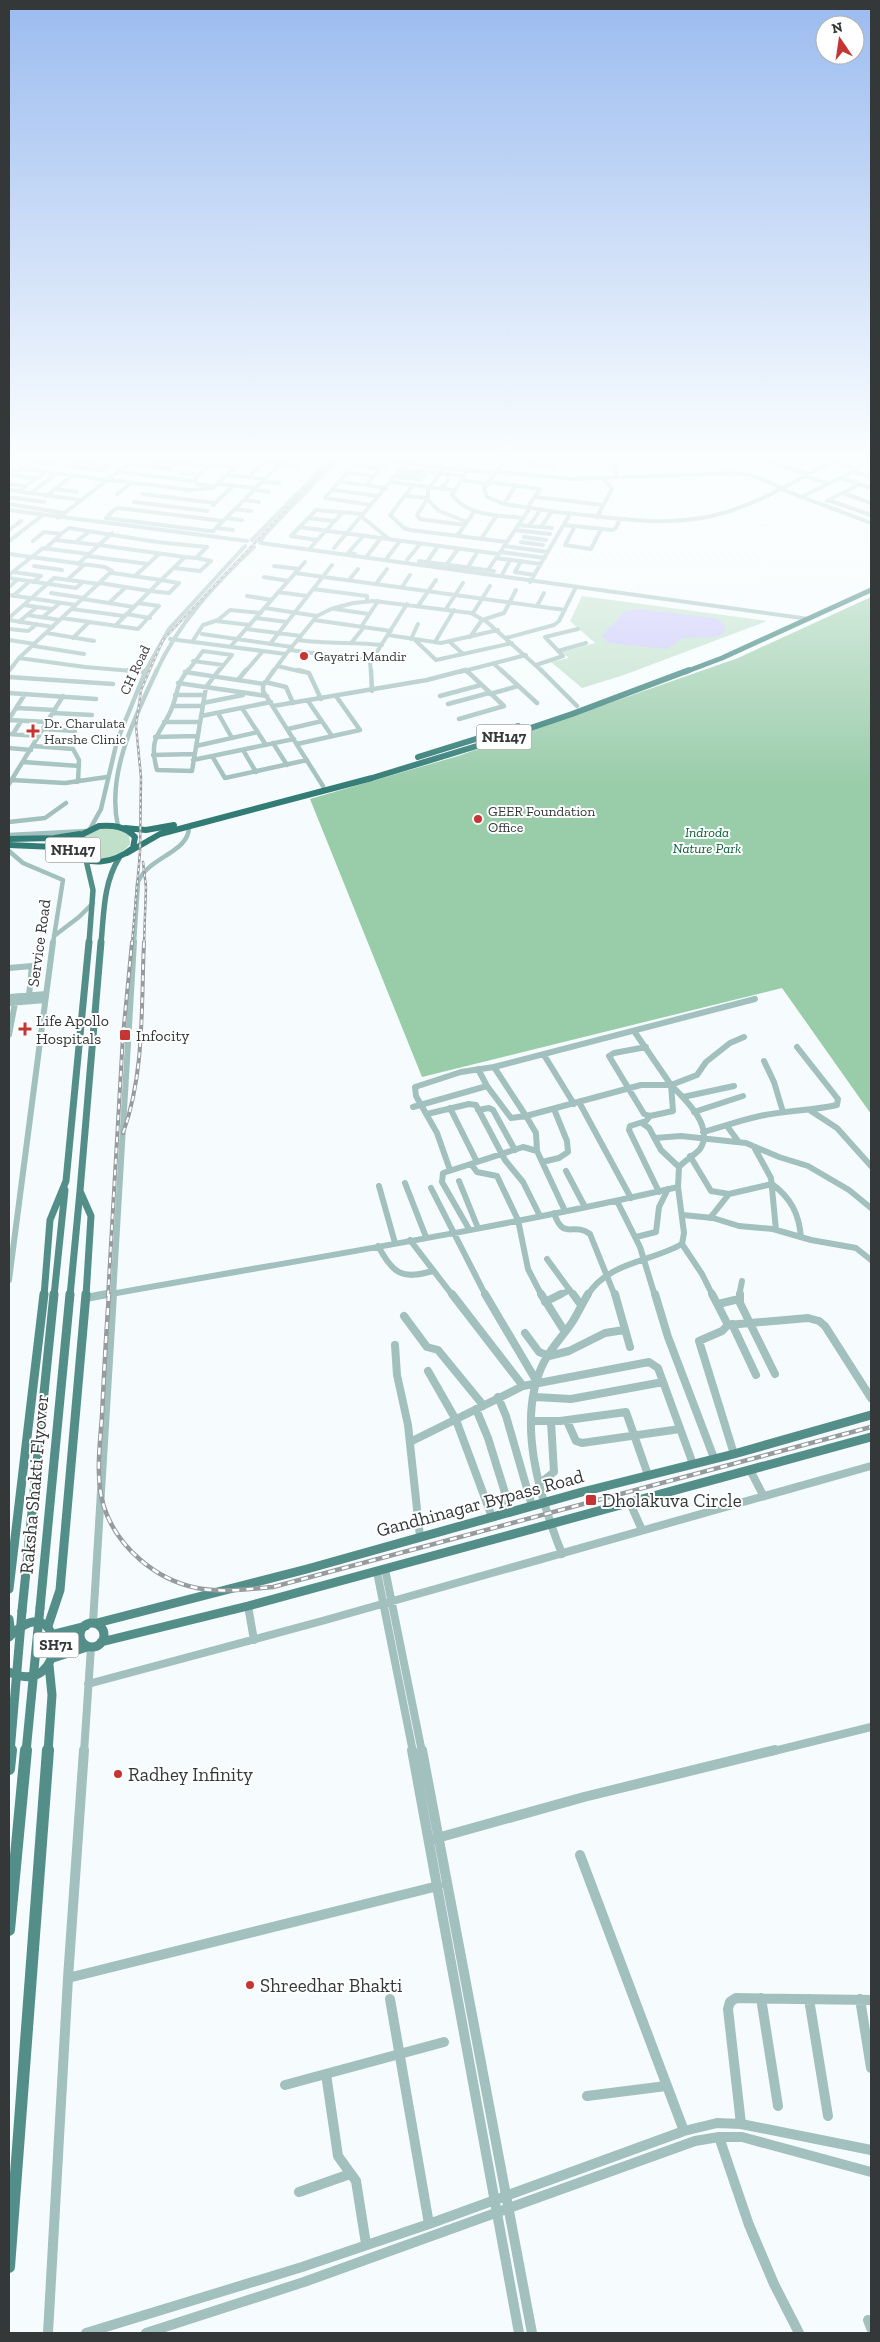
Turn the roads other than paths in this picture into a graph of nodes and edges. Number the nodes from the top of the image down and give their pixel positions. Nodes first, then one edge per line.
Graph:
1 (29, 570) edge
2 (47, 570) edge
3 (62, 570) edge
4 (77, 570) edge
5 (110, 570) edge
6 (141, 570) edge
7 (172, 570) edge
8 (222, 570) edge
9 (232, 570) edge
10 (294, 570) edge
11 (328, 570) edge
12 (357, 570) edge
13 (385, 570) edge
14 (452, 570) edge
15 (455, 570) edge
16 (489, 570) edge
17 (504, 570) edge
18 (516, 570) edge
19 (537, 570) edge
20 (297, 571) junction
21 (13, 572) joint
22 (112, 573) junction
23 (503, 573) junction
24 (25, 574) junction
25 (41, 576) junction
26 (135, 576) junction
27 (323, 576) junction
28 (410, 576) dead end
29 (534, 576) junction
30 (9, 577) edge
31 (264, 577) dead end
32 (54, 578) junction
33 (512, 578) junction
34 (18, 580) junction
35 (67, 580) junction
36 (162, 580) junction
37 (349, 580) junction
38 (436, 580) dead end
39 (288, 581) junction
40 (530, 581) junction
41 (32, 582) junction
42 (83, 582) junction
43 (463, 583) dead end
44 (47, 584) junction
45 (99, 584) junction
46 (376, 584) junction
47 (871, 584) edge
48 (60, 586) junction
49 (490, 586) dead end
50 (9, 587) edge
51 (126, 587) junction
52 (402, 587) junction
53 (76, 588) junction
54 (314, 588) junction
55 (575, 588) junction
56 (151, 590) junction
57 (516, 590) dead end
58 (871, 590) edge
59 (427, 591) junction
60 (278, 592) junction
61 (51, 594) junction
62 (455, 594) junction
63 (544, 594) dead end
64 (13, 596) edge
65 (68, 596) junction
66 (247, 596) dead end
67 (307, 596) junction
68 (31, 598) junction
69 (482, 598) junction
70 (83, 599) junction
71 (44, 600) junction
72 (272, 600) junction
73 (367, 601) junction
74 (10, 602) edge
75 (378, 602) junction
76 (510, 602) junction
77 (60, 603) junction
78 (109, 603) junction
79 (138, 603) junction
80 (407, 604) junction
81 (24, 605) junction
82 (418, 606) junction
83 (537, 606) junction
84 (37, 607) junction
85 (74, 607) junction
86 (134, 607) junction
87 (265, 608) junction
88 (52, 609) junction
89 (331, 609) junction
90 (446, 609) junction
91 (454, 610) junction
92 (565, 610) junction
93 (9, 612) edge
94 (15, 613) junction
95 (261, 613) junction
96 (294, 613) junction
97 (473, 613) junction
98 (369, 614) junction
99 (28, 615) junction
100 (125, 615) junction
101 (317, 616) junction
102 (43, 617) junction
103 (150, 618) junction
104 (256, 618) junction
105 (9, 619) edge
106 (61, 619) junction
107 (483, 619) junction
108 (803, 619) junction
109 (314, 620) junction
110 (216, 621) junction
111 (20, 622) junction
112 (89, 622) junction
113 (287, 622) junction
114 (37, 624) junction
115 (418, 624) dead end
116 (115, 626) junction
117 (53, 627) junction
118 (248, 627) junction
119 (362, 627) junction
120 (9, 629) edge
121 (578, 629) dead end
122 (391, 630) junction
123 (498, 630) junction
124 (278, 633) junction
125 (46, 634) junction
126 (202, 634) dead end
127 (388, 635) junction
128 (301, 636) junction
129 (470, 637) junction
130 (73, 638) junction
131 (506, 638) junction
132 (164, 639) junction
133 (238, 639) junction
134 (411, 639) junction
135 (9, 640) edge
136 (173, 640) junction
137 (298, 640) junction
138 (94, 641) dead end
139 (192, 642) junction
140 (352, 642) junction
141 (435, 642) junction
142 (450, 642) junction
143 (441, 643) junction
144 (512, 643) junction
145 (586, 643) dead end
146 (270, 644) junction
147 (34, 645) junction
148 (382, 645) junction
149 (231, 646) junction
150 (425, 648) junction
151 (289, 650) junction
152 (263, 651) junction
153 (558, 651) junction
154 (84, 654) dead end
155 (463, 654) junction
156 (526, 655) junction
157 (19, 658) junction
158 (194, 661) junction
159 (372, 661) junction
160 (492, 663) junction
161 (536, 664) junction
162 (223, 665) junction
163 (277, 666) junction
164 (465, 670) junction
165 (9, 671) edge
166 (145, 672) junction
167 (155, 672) junction
168 (185, 672) junction
169 (214, 676) junction
170 (9, 677) edge
171 (238, 680) junction
172 (178, 683) junction
173 (265, 683) junction
174 (113, 684) dead end
175 (481, 685) junction
176 (518, 686) junction
177 (206, 687) junction
178 (372, 691) junction
179 (9, 693) edge
180 (249, 693) junction
181 (490, 693) junction
182 (25, 694) junction
183 (175, 695) junction
184 (204, 695) junction
185 (63, 696) junction
186 (267, 696) junction
187 (336, 696) junction
188 (440, 696) dead end
189 (96, 699) dead end
190 (321, 699) junction
191 (308, 701) junction
192 (293, 703) junction
193 (537, 703) dead end
194 (272, 704) junction
195 (448, 704) dead end
196 (203, 705) junction
197 (173, 706) junction
198 (577, 706) junction
199 (16, 708) junction
200 (242, 708) junction
201 (54, 712) junction
202 (218, 713) junction
203 (92, 715) dead end
204 (201, 716) junction
205 (9, 719) edge
206 (459, 719) dead end
207 (21, 721) junction
208 (47, 722) junction
209 (164, 722) junction
210 (200, 722) junction
211 (322, 722) junction
212 (43, 729) junction
213 (288, 729) junction
214 (75, 731) dead end
215 (258, 732) junction
216 (11, 734) edge
217 (39, 736) junction
218 (197, 736) junction
219 (332, 736) junction
220 (155, 737) junction
221 (232, 738) junction
222 (294, 739) junction
223 (273, 743) junction
224 (297, 744) junction
225 (266, 745) junction
226 (196, 746) junction
227 (9, 748) edge
228 (32, 748) junction
229 (243, 750) junction
230 (194, 754) junction
231 (153, 755) junction
232 (212, 756) junction
233 (194, 760) junction
234 (307, 760) junction
235 (23, 762) junction
236 (287, 765) junction
237 (79, 766) junction
238 (256, 772) junction
239 (106, 777) junction
240 (78, 782) junction
241 (10, 783) edge
242 (323, 786) junction
243 (66, 803) dead end
244 (9, 822) edge
245 (118, 826) junction
246 (189, 827) junction
247 (125, 828) junction
248 (85, 831) junction
249 (9, 834) edge
250 (9, 848) edge
251 (123, 855) junction
252 (84, 860) junction
253 (93, 903) junction
254 (56, 916) junction
255 (76, 919) junction
256 (54, 936) junction
257 (9, 968) edge
258 (29, 995) junction
259 (9, 997) edge
260 (46, 997) junction
261 (756, 999) dead end
262 (12, 1003) edge
263 (634, 1031) junction
264 (9, 1034) edge
265 (744, 1037) dead end
266 (796, 1047) dead end
267 (646, 1048) junction
268 (544, 1055) junction
269 (764, 1061) dead end
270 (494, 1067) junction
271 (478, 1069) junction
272 (671, 1084) junction
273 (487, 1086) junction
274 (734, 1086) dead end
275 (629, 1088) junction
276 (743, 1096) dead end
277 (683, 1097) junction
278 (577, 1103) junction
279 (420, 1104) junction
280 (413, 1107) dead end
281 (450, 1108) junction
282 (554, 1109) junction
283 (478, 1110) junction
284 (811, 1111) junction
285 (694, 1112) junction
286 (783, 1112) junction
287 (426, 1114) junction
288 (526, 1116) junction
289 (650, 1116) junction
290 (642, 1123) junction
291 (727, 1126) junction
292 (703, 1136) junction
293 (655, 1138) junction
294 (738, 1141) junction
295 (754, 1147) junction
296 (515, 1150) junction
297 (537, 1151) junction
298 (502, 1155) junction
299 (690, 1156) junction
300 (542, 1162) junction
301 (474, 1163) junction
302 (871, 1166) edge
303 (679, 1167) junction
304 (450, 1170) junction
305 (566, 1171) dead end
306 (459, 1180) dead end
307 (66, 1181) junction
308 (405, 1183) dead end
309 (772, 1184) junction
310 (379, 1186) dead end
311 (678, 1187) junction
312 (431, 1188) dead end
313 (668, 1189) junction
314 (80, 1191) junction
315 (659, 1192) junction
316 (729, 1194) junction
317 (631, 1198) junction
318 (617, 1201) junction
319 (585, 1207) junction
320 (871, 1208) edge
321 (565, 1210) junction
322 (554, 1213) junction
323 (683, 1215) junction
324 (540, 1216) junction
325 (710, 1218) junction
326 (518, 1220) junction
327 (478, 1228) junction
328 (469, 1229) junction
329 (776, 1230) junction
330 (454, 1232) junction
331 (426, 1237) junction
332 (636, 1237) junction
333 (801, 1237) junction
334 (410, 1240) junction
335 (394, 1243) junction
336 (682, 1244) junction
337 (378, 1246) junction
338 (547, 1258) dead end
339 (871, 1260) edge
340 (644, 1261) junction
341 (432, 1271) junction
342 (607, 1274) junction
343 (9, 1280) edge
344 (742, 1281) dead end
345 (570, 1290) junction
346 (113, 1294) junction
347 (86, 1298) junction
348 (739, 1300) junction
349 (546, 1302) junction
350 (718, 1304) junction
351 (582, 1305) junction
352 (404, 1316) dead end
353 (748, 1323) junction
354 (730, 1324) junction
355 (624, 1330) junction
356 (566, 1332) junction
357 (525, 1333) dead end
358 (395, 1345) dead end
359 (630, 1347) dead end
360 (548, 1356) junction
361 (428, 1371) dead end
362 (775, 1374) dead end
363 (756, 1375) dead end
364 (537, 1382) junction
365 (663, 1382) junction
366 (523, 1386) junction
367 (498, 1397) junction
368 (535, 1397) junction
369 (871, 1398) edge
370 (480, 1407) junction
371 (871, 1415) edge
372 (456, 1420) junction
373 (533, 1421) junction
374 (567, 1421) junction
375 (551, 1422) junction
376 (680, 1429) junction
377 (635, 1435) junction
378 (871, 1437) edge
379 (410, 1442) junction
380 (734, 1454) junction
381 (714, 1458) junction
382 (693, 1464) junction
383 (871, 1466) edge
384 (750, 1470) junction
385 (648, 1475) junction
386 (539, 1484) junction
387 (763, 1495) junction
388 (543, 1503) junction
389 (630, 1503) junction
390 (532, 1506) junction
391 (511, 1512) junction
392 (492, 1517) junction
393 (550, 1525) junction
394 (642, 1530) junction
395 (420, 1537) junction
396 (562, 1554) junction
397 (381, 1570) junction
398 (9, 1589) edge
399 (388, 1601) junction
400 (248, 1606) junction
401 (9, 1619) edge
402 (92, 1624) junction
403 (51, 1630) junction
404 (10, 1636) edge
405 (254, 1640) junction
406 (101, 1642) junction
407 (89, 1647) junction
408 (51, 1661) junction
409 (9, 1673) edge
410 (88, 1684) junction
411 (871, 1727) edge
412 (9, 1769) edge
413 (435, 1839) junction
414 (580, 1856) dead end
415 (438, 1886) junction
416 (9, 1930) edge
417 (68, 1978) junction
418 (761, 1998) junction
419 (809, 1998) junction
420 (390, 1999) dead end
421 (860, 1999) junction
422 (871, 2000) edge
423 (444, 2042) dead end
424 (400, 2054) junction
425 (871, 2068) edge
426 (326, 2074) junction
427 (285, 2085) dead end
428 (666, 2086) junction
429 (587, 2096) dead end
430 (778, 2106) dead end
431 (828, 2116) dead end
432 (741, 2124) junction
433 (684, 2131) junction
434 (719, 2137) junction
435 (871, 2150) edge
436 (871, 2172) edge
437 (350, 2174) junction
438 (299, 2192) dead end
439 (506, 2195) junction
440 (494, 2199) junction
441 (508, 2209) junction
442 (496, 2213) junction
443 (429, 2224) junction
444 (366, 2244) junction
445 (9, 2267) edge
446 (48, 2333) edge
447 (86, 2333) edge
448 (146, 2333) edge
449 (519, 2333) edge
450 (532, 2333) edge
451 (799, 2333) edge

1 - 24 street
2 - 25 street
3 - 32 street
4 - 35 street
5 - 22 street
6 - 26 street
7 - 36 street
8 - 132 street, CH Road
9 - 136 street, CH Road
10 - 20 street
11 - 27 street
12 - 37 street
13 - 46 street
14 - 40 street
15 - 33 street
16 - 23 street
17 - 23 street
18 - 29 street
19 - 29 street
20 - 27 street
20 - 39 street
21 - 24 street
21 - 30 street
22 - 26 street
22 - 45 street
23 - 33 street
24 - 25 street
25 - 41 street
26 - 36 street
27 - 37 street
27 - 54 street
28 - 52 street
29 - 40 street
30 - 34 street
31 - 39 street
32 - 35 street
32 - 44 street
33 - 40 street
34 - 41 street
34 - 50 street
35 - 42 street
36 - 56 street
36 - 56 street
37 - 46 street
38 - 59 street
39 - 60 street
40 - 55 street
41 - 44 street
41 - 64 street
42 - 45 street
42 - 53 street
43 - 62 street
44 - 48 street
44 - 68 street
45 - 51 street
45 - 70 street
46 - 52 street
47 - 108 highway, NH147
48 - 53 street
48 - 61 street
49 - 69 street
51 - 56 street
51 - 78 street
52 - 59 street
53 - 65 street
54 - 67 street
54 - 73 street
55 - 92 street
55 - 108 street
56 - 79 street
57 - 76 street
58 - 108 highway, NH147
59 - 62 street
59 - 82 street
60 - 67 street
60 - 72 street
61 - 65 street
61 - 71 street
62 - 69 street
62 - 90 street
63 - 83 street
64 - 68 street
64 - 74 street
65 - 70 street
66 - 72 street
67 - 96 street
68 - 71 street
68 - 81 street
69 - 76 street
69 - 97 street
70 - 78 street
70 - 85 street
71 - 77 street
72 - 87 street
73 - 75 street
73 - 89 street
75 - 80 street
75 - 98 street
76 - 83 street
76 - 107 street
77 - 85 street
77 - 88 street
78 - 86 street
79 - 86 street
79 - 103 street
80 - 82 street
80 - 122 street
81 - 84 street
81 - 94 street
82 - 90 street
83 - 92 street
84 - 88 street
84 - 99 street
85 - 100 street
85 - 106 street
86 - 100 street
87 - 95 street
87 - 96 street
88 - 102 street
89 - 98 street
89 - 101 street
90 - 91 street
91 - 97 street
91 - 141 street
92 - 131 street
93 - 94 street
94 - 105 street
95 - 104 street
95 - 110 street
96 - 101 street
96 - 113 street
97 - 107 street
98 - 119 street
99 - 102 street
99 - 111 street
100 - 103 street
100 - 116 street
101 - 109 street
102 - 106 street
103 - 116 street
104 - 113 street
104 - 118 street
105 - 111 street
106 - 112 street
106 - 117 street
107 - 123 street
107 - 129 street
108 - 198 highway, NH147
108 - 246 highway, NH147
109 - 119 street
109 - 128 street
110 - 118 street
110 - 139 street
111 - 114 street
112 - 116 street
112 - 130 street
113 - 124 street
114 - 117 street
114 - 120 street
115 - 134 street
117 - 125 street
118 - 124 street
118 - 133 street
119 - 122 street
119 - 140 street
121 - 153 street
122 - 127 street
123 - 129 street
123 - 131 street
124 - 128 street
124 - 146 street
125 - 130 street
125 - 147 street
126 - 133 street
127 - 134 street
127 - 148 street
128 - 137 street
129 - 142 street
130 - 138 street
131 - 144 street
132 - 136 street
132 - 166 street, CH Road
133 - 146 street
133 - 149 street
134 - 141 street
134 - 150 street
135 - 147 street
136 - 139 street
136 - 167 street, CH Road
137 - 140 street
137 - 151 street
139 - 149 street
140 - 148 street
141 - 143 street
142 - 143 street
142 - 155 street
143 - 150 street
144 - 155 street
144 - 156 street
145 - 153 street
146 - 151 street
147 - 154 street
147 - 157 street
148 - 159 street
149 - 152 street
150 - 155 street
151 - 152 street
151 - 159 street
151 - 163 street
152 - 171 street
153 - 161 street
156 - 160 street
156 - 161 street
157 - 165 street
157 - 166 street
158 - 162 street
158 - 162 street
158 - 168 street
159 - 178 street
160 - 164 street
160 - 176 street
161 - 198 street
162 - 169 street
163 - 173 street
163 - 190 street
164 - 175 street
164 - 178 street
166 - 167 street
166 - 239 street, CH Road
167 - 245 street, CH Road
168 - 169 street
168 - 172 street
169 - 171 street
169 - 177 street
170 - 174 street
171 - 173 street
172 - 177 street
172 - 183 street
173 - 186 street
173 - 192 street
175 - 181 street
175 - 188 street
176 - 181 street
176 - 193 street
177 - 180 street
177 - 184 street
178 - 187 street
179 - 182 street
180 - 186 street
180 - 196 street
181 - 195 street
181 - 206 street
182 - 185 street
182 - 199 street
183 - 184 street
183 - 197 street
184 - 196 street
185 - 189 street
185 - 201 street
186 - 194 street
187 - 190 street
187 - 219 street
190 - 191 street
191 - 192 street
191 - 211 street
192 - 194 street
194 - 200 street
194 - 213 street
196 - 197 street
196 - 204 street
197 - 209 street
198 - 242 highway, NH147
199 - 201 street
199 - 205 street
200 - 202 street
200 - 215 street
201 - 203 street
201 - 208 street
202 - 204 street
202 - 221 street
204 - 210 street
205 - 207 street
207 - 208 street
207 - 216 street
208 - 212 street
209 - 210 street
209 - 220 street
210 - 218 street
211 - 213 street
211 - 219 street
212 - 214 street
212 - 217 street
213 - 222 street
215 - 221 street
215 - 225 street
216 - 217 street
217 - 228 street
218 - 220 street
218 - 226 street
219 - 224 street
220 - 231 street
221 - 226 street
222 - 223 street
222 - 224 street
223 - 225 street
223 - 236 street
224 - 234 street
225 - 229 street
226 - 230 street
227 - 228 street
228 - 235 street
228 - 237 street
229 - 232 street
229 - 238 street
230 - 231 street
230 - 233 street
231 - 233 street
232 - 233 street
232 - 238 street
234 - 236 street
234 - 242 street
235 - 237 street
235 - 241 street
236 - 238 street
237 - 240 street
239 - 240 street
239 - 248 street, CH Road
240 - 241 street
242 - 247 highway, NH147
243 - 244 street
245 - 247 highway, NH147
245 - 248 highway, NH147
246 - 251 highway, NH147
246 - 346 street
247 - 251 highway
248 - 249 street
248 - 250 highway, NH147
248 - 252 highway, NH147
250 - 252 highway, NH147
250 - 254 street, Service Road
251 - 252 highway, NH147
251 - 314 main road, SH71
252 - 253 main road, Raksha Shakti Flyover
253 - 255 street
253 - 307 main road, Raksha Shakti Flyover
254 - 255 street
254 - 256 street, Service Road
255 - 256 street
256 - 260 street, Service Road
257 - 258 street
258 - 259 street
258 - 260 street
260 - 262 street
260 - 343 street, Service Road
261 - 263 street
262 - 264 street
263 - 267 street
263 - 268 street
265 - 272 street
266 - 284 street
267 - 272 street
267 - 275 street
268 - 270 street
268 - 278 street
269 - 286 street
270 - 271 street
270 - 288 street
271 - 273 street
271 - 279 street
272 - 275 street
272 - 277 street
272 - 289 street
273 - 279 street
273 - 288 street
274 - 277 street
275 - 278 street
275 - 289 street
276 - 285 street
277 - 285 street
278 - 282 street
278 - 317 street
279 - 280 street
279 - 287 street
281 - 283 street
281 - 287 street
281 - 301 street
282 - 288 street
282 - 300 street
283 - 296 street
283 - 298 street
284 - 286 street
284 - 302 street
285 - 292 street
286 - 291 street
287 - 304 street
288 - 297 street
289 - 290 street
290 - 293 street
290 - 315 street
291 - 292 street
291 - 294 street
292 - 293 street
292 - 294 street
292 - 299 street
293 - 303 street
294 - 295 street
295 - 309 street
295 - 320 street
296 - 297 street
296 - 298 street
297 - 300 street
298 - 301 street
298 - 324 street
299 - 303 street
299 - 316 street
300 - 321 street
301 - 304 street
301 - 326 street
303 - 311 street
304 - 328 street
305 - 319 street
306 - 327 street
307 - 398 main road
307 - 412 main road, Raksha Shakti Flyover / SH71, bridge
308 - 331 street
309 - 316 street
309 - 329 street
309 - 333 street
310 - 335 street
311 - 313 street
311 - 323 street
312 - 330 street
313 - 315 street
313 - 332 street
314 - 347 main road, SH71
314 - 416 main road, Raksha Shakti Flyover / SH71, bridge
315 - 317 street
316 - 325 street
317 - 318 street
318 - 319 street
318 - 332 street
319 - 321 street
321 - 322 street
322 - 324 street
322 - 342 street
323 - 325 street
323 - 336 street
324 - 326 street
325 - 329 street
326 - 327 street
326 - 349 street
327 - 328 street
328 - 330 street
329 - 333 street
330 - 331 street
330 - 364 street
331 - 334 street
332 - 340 street
333 - 339 street
334 - 335 street
334 - 341 street
335 - 337 street
336 - 340 street
336 - 350 street
337 - 341 street
337 - 346 street
338 - 345 street
340 - 342 street
340 - 381 street
341 - 366 street
342 - 351 street
342 - 355 street
344 - 348 street
345 - 349 street
345 - 351 street
346 - 347 street
346 - 402 street
347 - 403 main road, SH71
348 - 350 street
348 - 353 street
349 - 356 street
350 - 354 street
351 - 356 street
352 - 370 street
353 - 354 street
353 - 362 street
353 - 369 street
354 - 363 street
354 - 380 street
355 - 359 street
355 - 360 street
356 - 360 street
357 - 360 street
358 - 379 street
360 - 364 street
361 - 372 street
364 - 365 street
364 - 366 street
364 - 368 street
365 - 368 street
365 - 376 street
366 - 367 street
367 - 370 street
367 - 390 street
368 - 373 street
370 - 372 street
370 - 391 street
371 - 380 main road, Gandhinagar Bypass Road
372 - 379 street
372 - 392 street
373 - 375 street
373 - 386 street
374 - 375 street
374 - 377 street
374 - 377 street
375 - 386 street
376 - 377 street
376 - 382 street
377 - 385 street
378 - 384 main road
379 - 395 street
380 - 381 main road, Gandhinagar Bypass Road
381 - 382 main road, Gandhinagar Bypass Road
382 - 385 main road, Gandhinagar Bypass Road
383 - 387 street
384 - 387 street
384 - 389 main road
385 - 388 main road, Gandhinagar Bypass Road
386 - 388 street
387 - 394 street
388 - 390 main road, Gandhinagar Bypass Road
388 - 393 street
389 - 393 main road
389 - 394 street
390 - 391 main road, Gandhinagar Bypass Road
391 - 392 main road, Gandhinagar Bypass Road
392 - 395 main road, Gandhinagar Bypass Road
393 - 396 street
393 - 397 main road
394 - 396 street
395 - 402 main road, Gandhinagar Bypass Road
396 - 399 street
397 - 399 street
397 - 400 main road
399 - 405 street
399 - 413 street
400 - 405 street
400 - 406 main road
401 - 404 main road, SH71
402 - 403 main road, Gandhinagar Bypass Road
402 - 406 main road
402 - 407 main road
403 - 404 main road, SH71
403 - 408 main road, SH71
405 - 410 street
406 - 407 main road
407 - 408 main road
407 - 410 street
408 - 409 main road, SH71
408 - 445 main road
410 - 417 street
411 - 413 street
413 - 415 street
413 - 439 street
414 - 428 street
415 - 417 street
415 - 440 street
417 - 446 street
418 - 419 street
418 - 430 street
418 - 432 street
419 - 421 street
419 - 431 street
420 - 424 street
421 - 422 street
421 - 425 street
423 - 424 street
424 - 426 street
424 - 443 street
426 - 427 street
426 - 437 street
428 - 429 street
428 - 433 street
432 - 433 street
432 - 435 street
433 - 439 street
434 - 436 street
434 - 441 street
434 - 451 street
437 - 438 street
437 - 444 street
439 - 440 street
439 - 441 street
440 - 442 street
440 - 443 street
441 - 442 street
441 - 450 street
442 - 448 street
442 - 449 street
443 - 444 street
444 - 447 street

